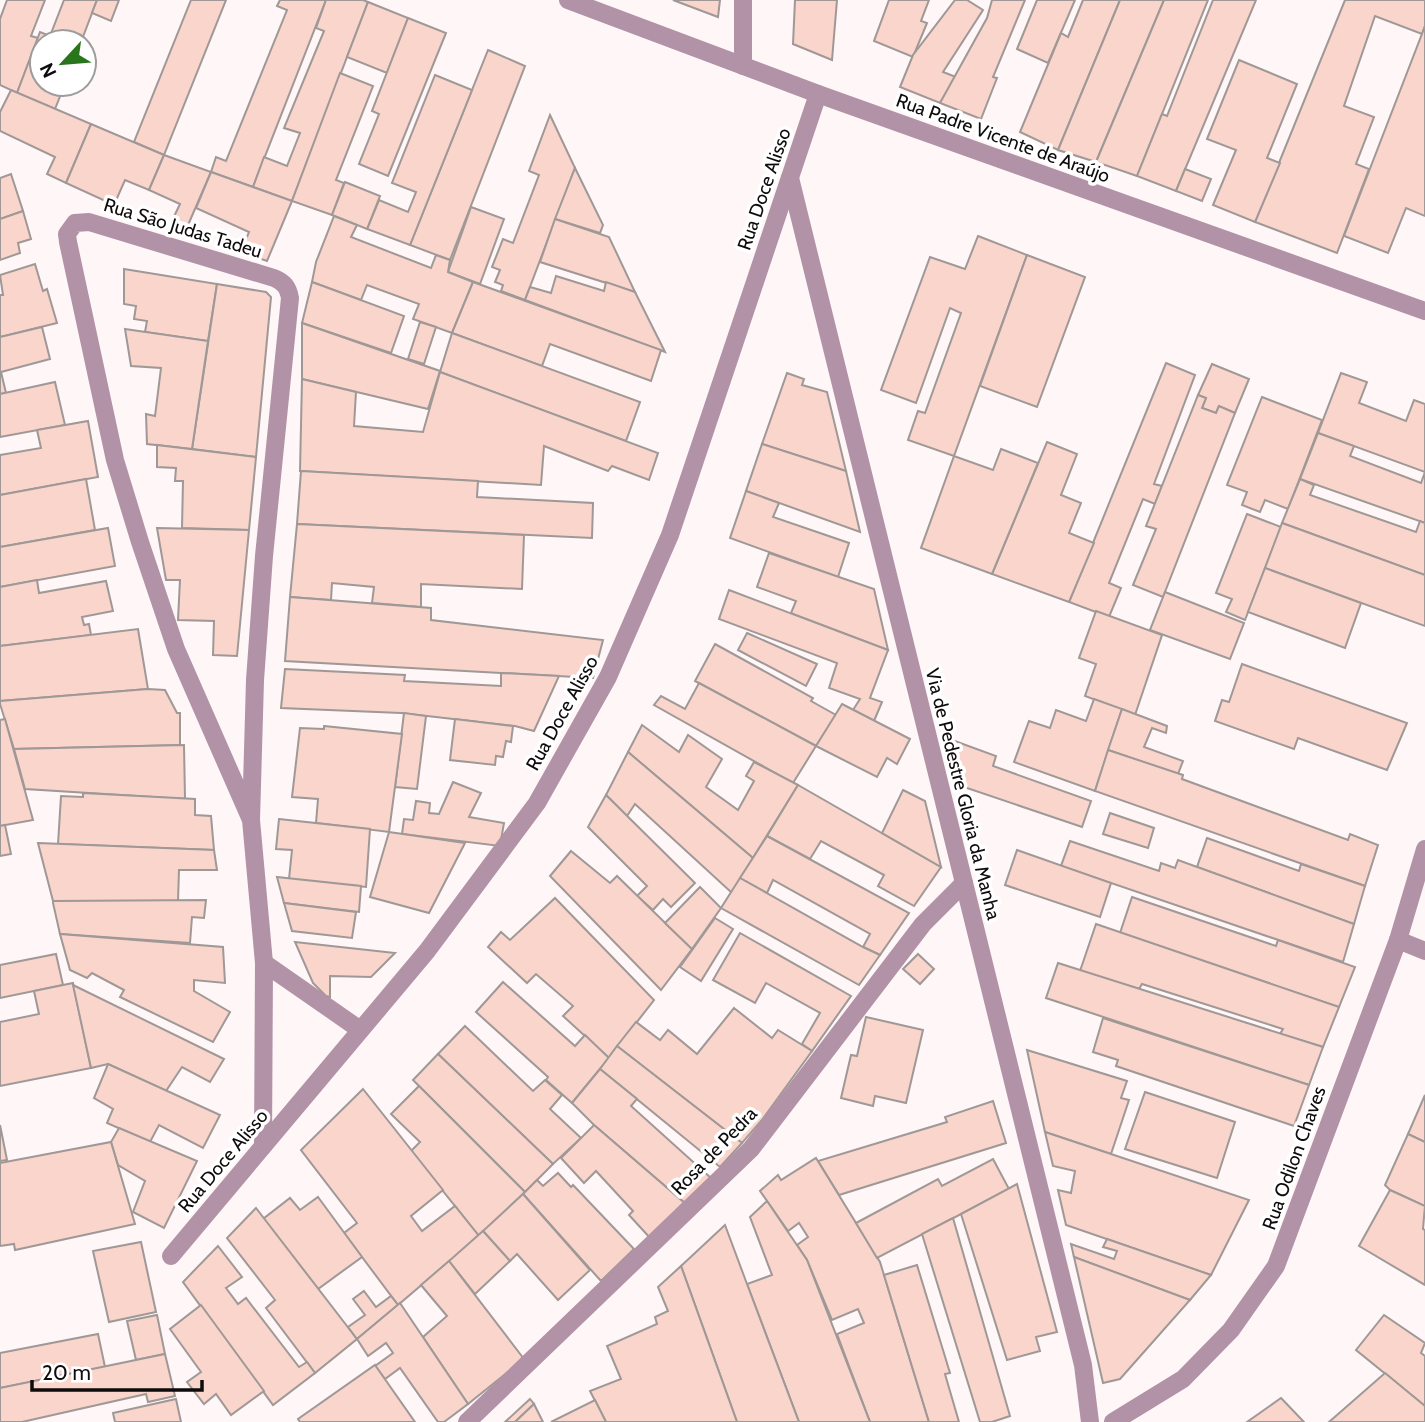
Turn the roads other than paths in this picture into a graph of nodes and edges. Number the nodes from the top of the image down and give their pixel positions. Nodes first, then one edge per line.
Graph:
1 (568, 0) edge
2 (743, 0) edge
3 (743, 66) junction
4 (818, 94) junction
5 (790, 178) junction
6 (1425, 311) edge
7 (251, 820) junction
8 (1425, 849) edge
9 (964, 883) junction
10 (1398, 940) junction
11 (1425, 951) edge
12 (264, 963) junction
13 (359, 1029) junction
14 (263, 1146) junction
15 (171, 1256) dead end
16 (467, 1422) edge
17 (1090, 1422) edge
18 (1113, 1422) edge

1 - 3 street, Rua Padre Vicente de Araújo
2 - 3 street
3 - 4 street, Rua Padre Vicente de Araújo
4 - 5 street, Rua Doce Alisso
4 - 6 street, Rua Padre Vicente de Araújo
5 - 9 street, Via de Pedestre Gloria da Manha
5 - 13 street, Rua Doce Alisso
7 - 7 street, Rua São Judas Tadeu
7 - 12 street, Rua São Judas Tadeu
8 - 10 street, Rua Odilon Chaves
9 - 16 street, Rosa de Pedra
9 - 17 street, Via de Pedestre Gloria da Manha
10 - 11 street
10 - 18 street, Rua Odilon Chaves
12 - 13 street
12 - 14 street, Rua São Judas Tadeu
13 - 14 street, Rua Doce Alisso
14 - 15 street, Rua Doce Alisso

